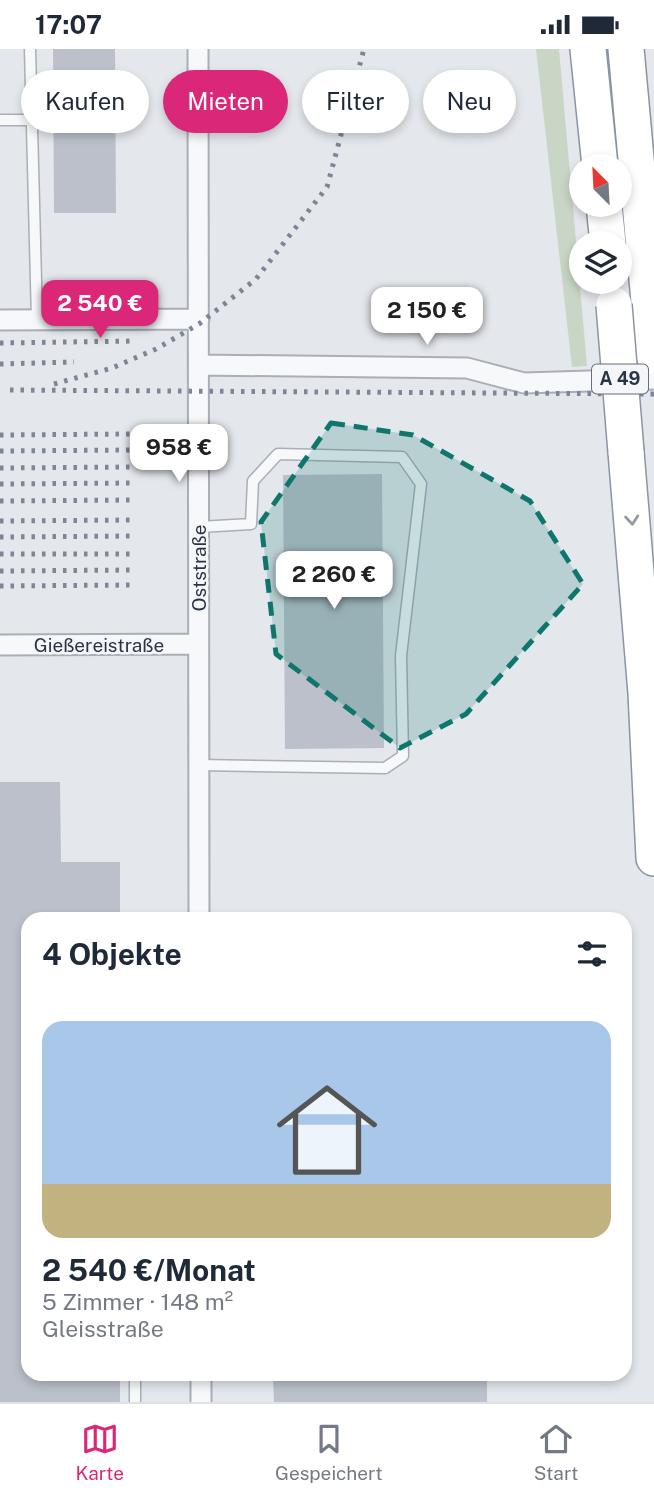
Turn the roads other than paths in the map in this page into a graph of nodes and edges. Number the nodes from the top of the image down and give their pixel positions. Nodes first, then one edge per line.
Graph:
1 (30, 49) edge
2 (198, 49) edge
3 (588, 49) edge
4 (625, 49) edge
5 (31, 70) edge
6 (0, 120) edge
7 (21, 120) edge
8 (32, 133) edge
9 (599, 154) edge
10 (613, 294) edge
11 (199, 319) junction
12 (0, 320) edge
13 (37, 320) junction
14 (654, 356) edge
15 (199, 365) junction
16 (654, 379) edge
17 (199, 527) junction
18 (198, 644) junction
19 (0, 645) edge
20 (199, 765) junction
21 (654, 859) edge
22 (199, 912) edge
23 (135, 1381) edge
24 (201, 1381) edge
25 (135, 1402) edge
26 (201, 1402) edge

1 - 5 lane
2 - 11 street, Oststraße
3 - 9 highway
4 - 14 highway, A 49
6 - 7 lane
8 - 13 lane
10 -> 21 highway, A 49, bridge
11 - 13 street
11 - 15 street, Oststraße
12 - 13 street
15 - 16 street
15 - 17 street, Oststraße
17 - 18 street, Oststraße
17 - 20 lane
18 - 19 street, Gießereistraße
18 - 20 street, Oststraße
20 - 22 street, Oststraße
23 - 25 lane
24 - 26 street

